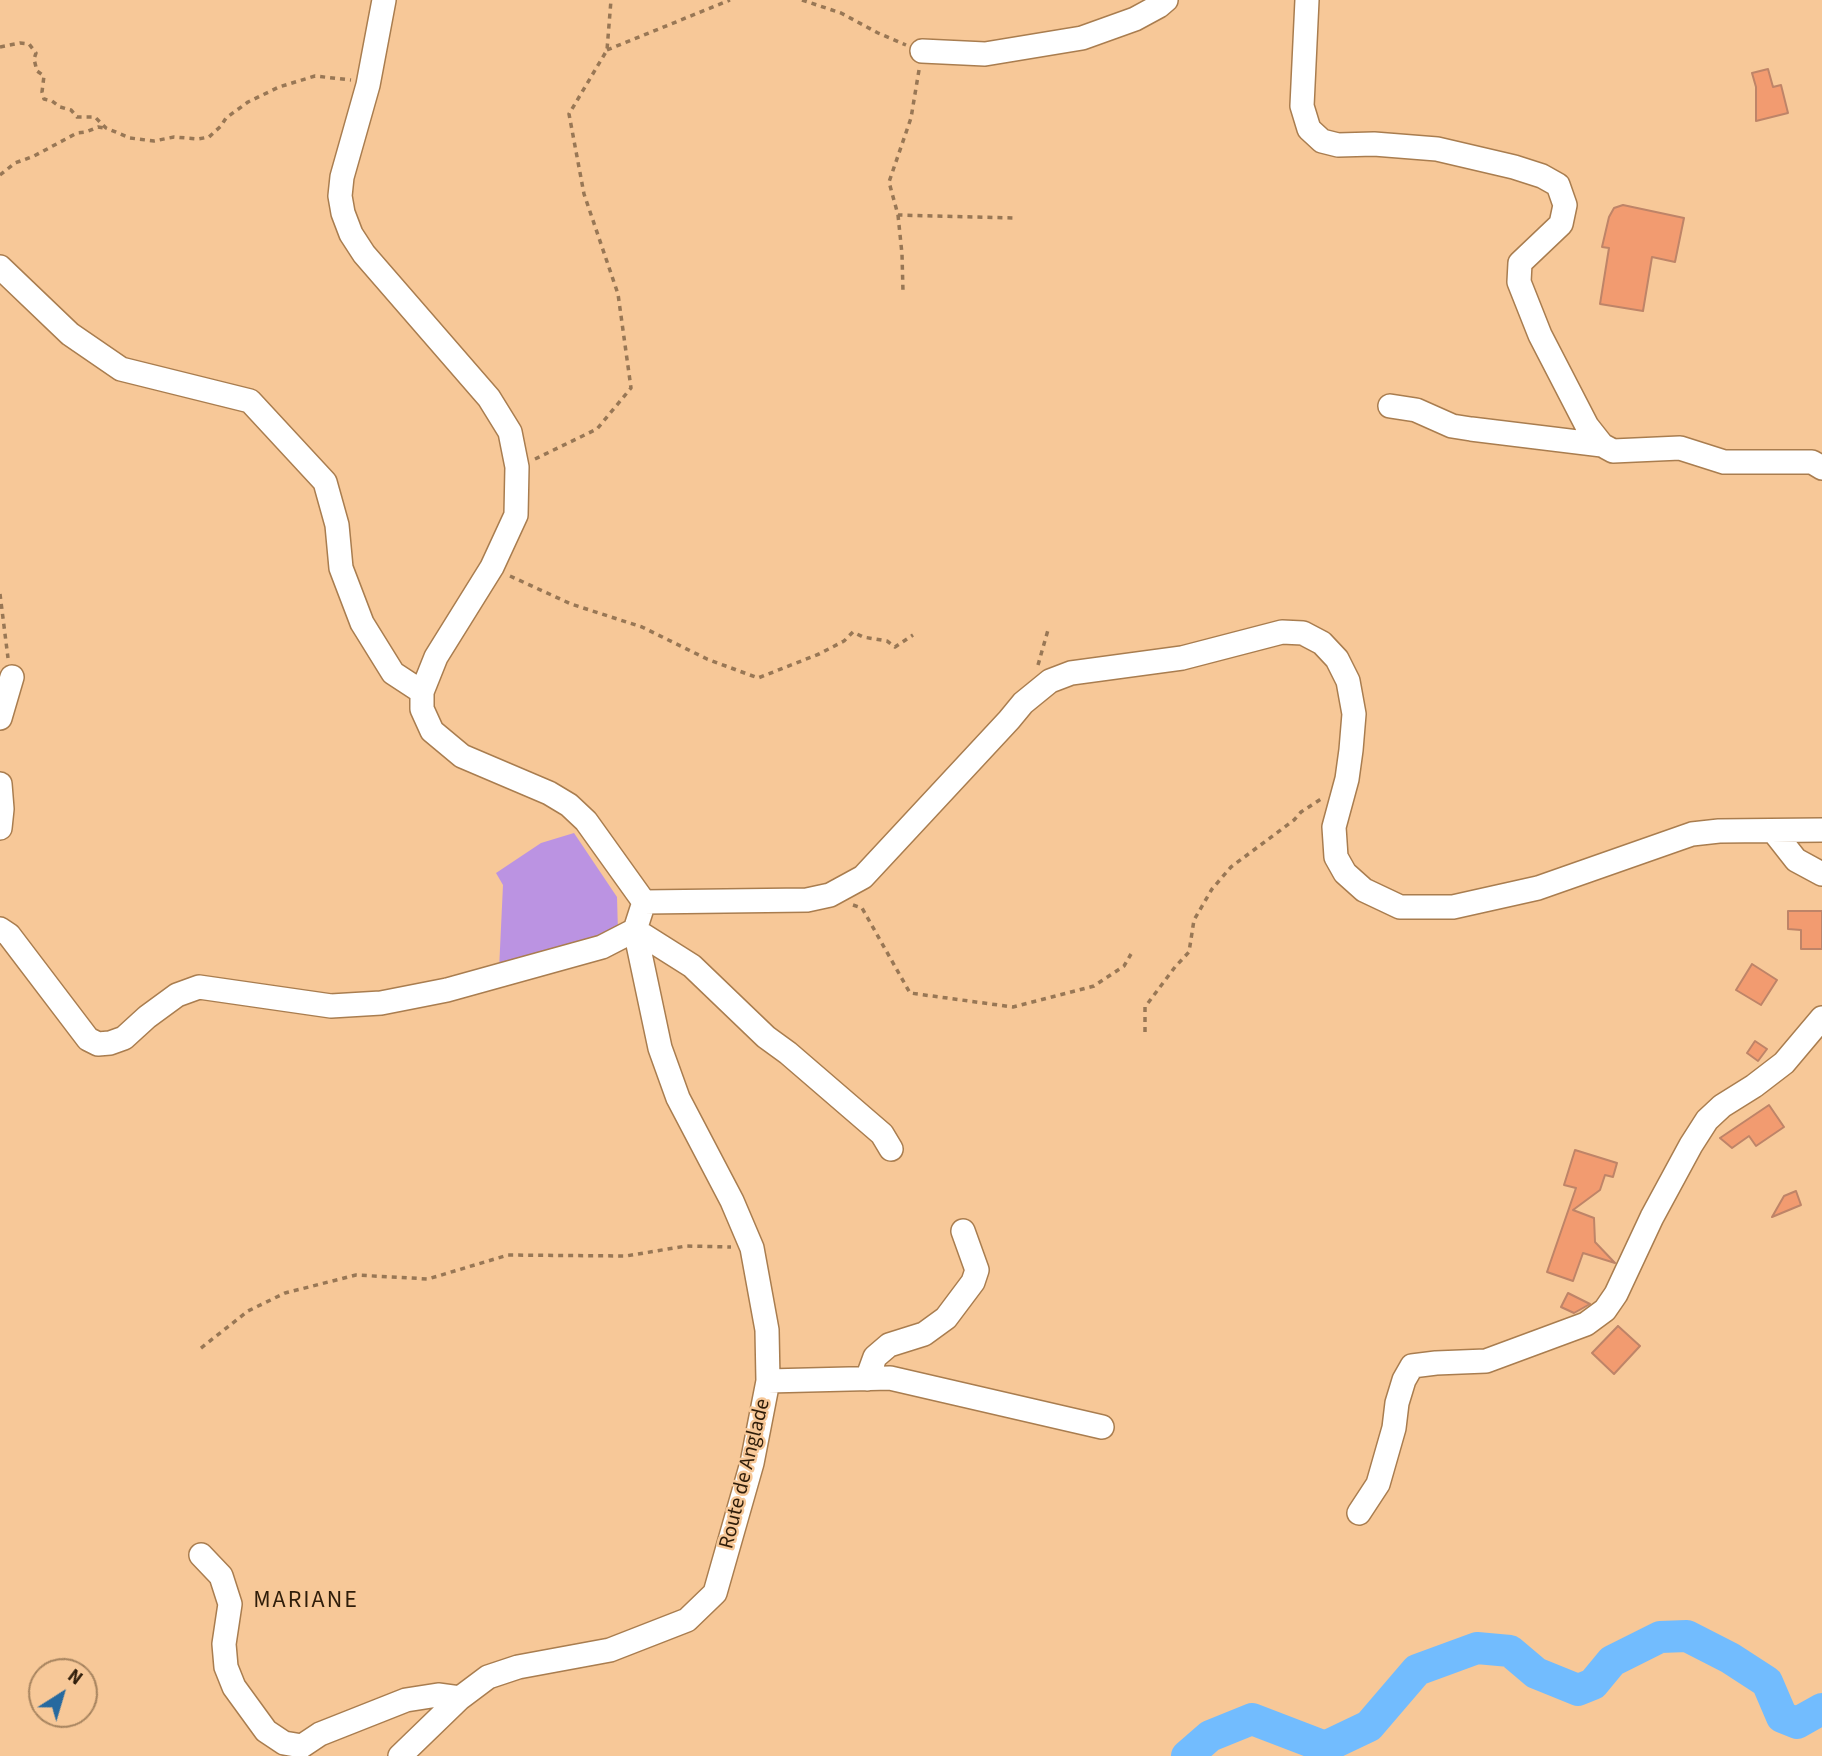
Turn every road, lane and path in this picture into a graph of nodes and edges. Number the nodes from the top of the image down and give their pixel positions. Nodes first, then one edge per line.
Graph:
1 (384, 0) edge
2 (611, 0) edge
3 (730, 0) edge
4 (802, 0) edge
5 (1166, 0) edge
6 (1307, 0) edge
7 (0, 47) edge
8 (607, 50) junction
9 (922, 51) junction
10 (368, 85) junction
11 (106, 128) junction
12 (0, 175) edge
13 (898, 215) junction
14 (1013, 218) dead end
15 (0, 267) edge
16 (903, 292) dead end
17 (1390, 406) dead end
18 (1602, 445) junction
19 (517, 467) junction
20 (1822, 468) edge
21 (492, 567) junction
22 (0, 594) edge
23 (1048, 631) dead end
24 (913, 635) dead end
25 (12, 677) joint
26 (1038, 689) junction
27 (422, 691) junction
28 (0, 718) edge
29 (1347, 779) junction
30 (0, 785) edge
31 (0, 828) edge
32 (1822, 830) edge
33 (1774, 832) junction
34 (1822, 874) edge
35 (841, 889) junction
36 (644, 902) junction
37 (0, 929) edge
38 (635, 930) junction
39 (1131, 954) dead end
40 (1822, 1018) edge
41 (1144, 1032) dead end
42 (891, 1149) dead end
43 (963, 1231) dead end
44 (752, 1248) junction
45 (201, 1348) dead end
46 (867, 1378) junction
47 (768, 1381) junction
48 (1102, 1427) dead end
49 (1359, 1513) dead end
50 (201, 1555) dead end
51 (460, 1698) junction
52 (401, 1756) edge

1 - 10 street
2 - 8 path
3 - 8 path
4 - 9 path
5 - 9 street
6 - 18 street
7 - 11 path
8 - 19 path
9 - 13 path
10 - 11 path
10 - 19 street
11 - 12 path
13 - 14 path
13 - 16 path
15 - 27 street
17 - 18 street
18 - 20 street
19 - 21 street
21 - 24 path
21 - 27 street
22 - 25 path
23 - 26 path
25 - 28 street
26 - 29 street
26 - 35 street
27 - 36 street
29 - 33 street
29 - 41 path
30 - 31 street
32 - 33 street
33 - 34 street
35 - 36 street
35 - 39 path
36 - 38 street
37 - 38 street
38 - 42 street
38 - 44 street, Route de Anglade
40 - 49 street
43 - 46 street
44 - 45 path
44 - 47 street, Route de Anglade
46 - 47 street
46 - 48 street
47 - 51 street, Route de Anglade
50 - 51 street
51 - 52 street, Route de Anglade

